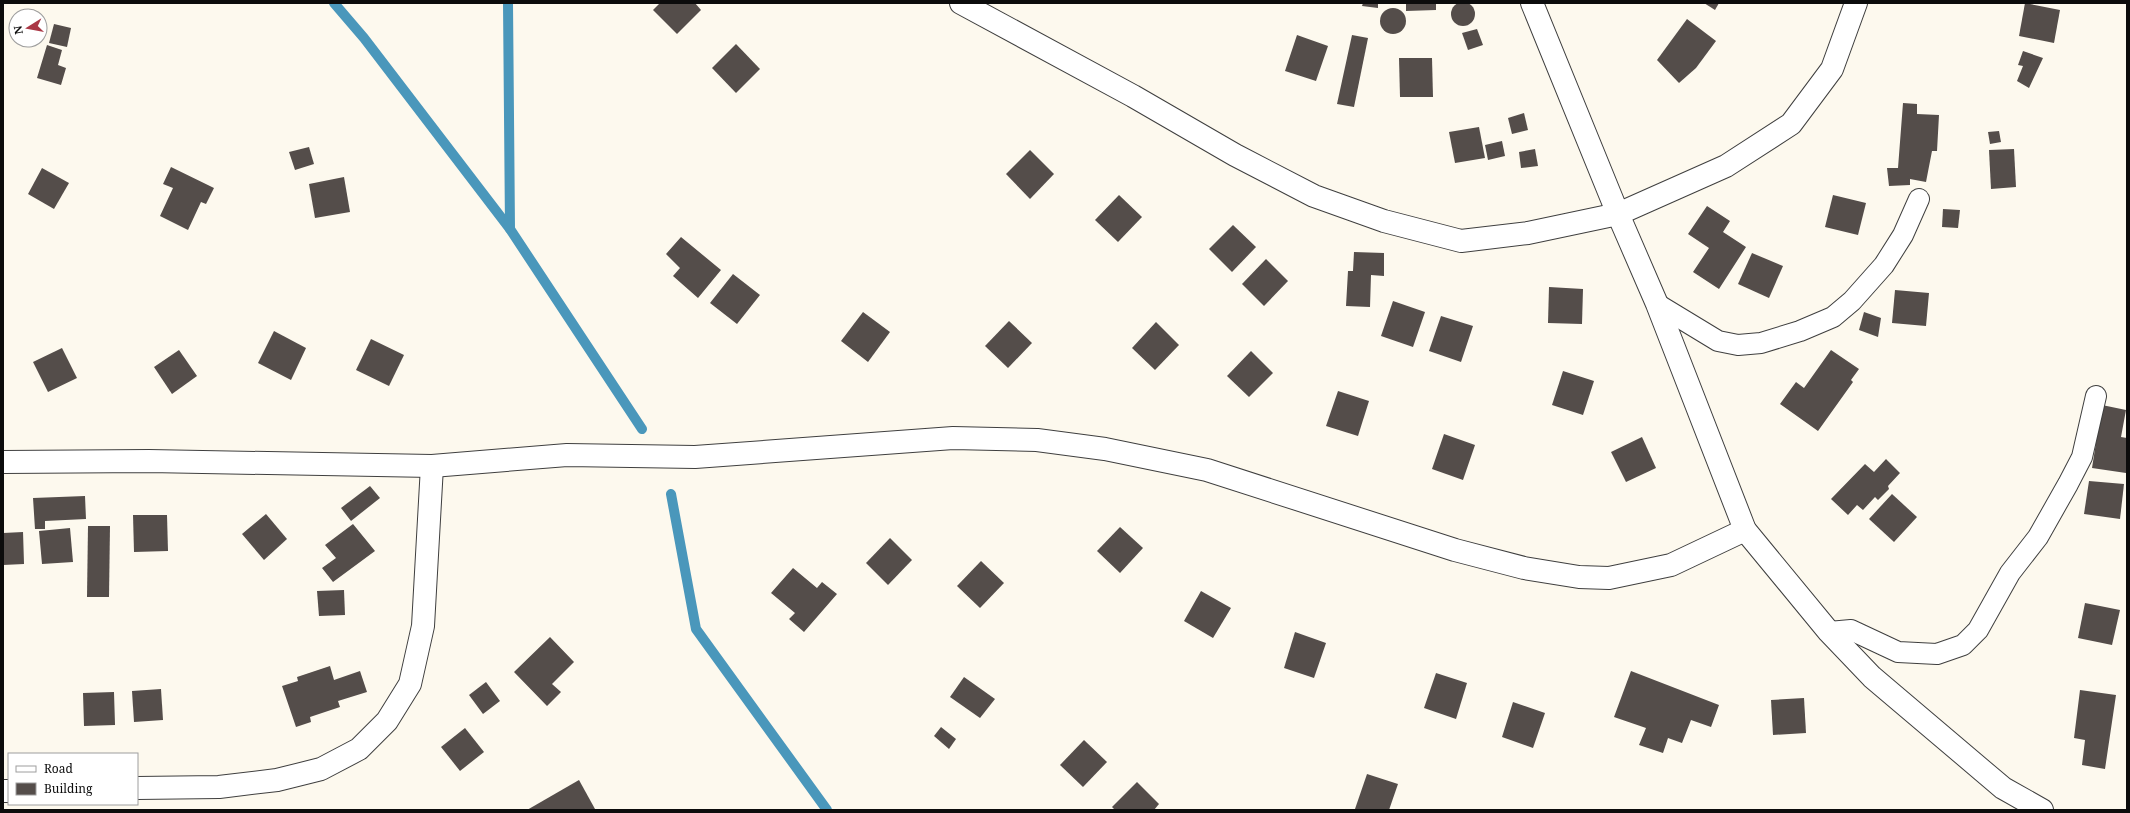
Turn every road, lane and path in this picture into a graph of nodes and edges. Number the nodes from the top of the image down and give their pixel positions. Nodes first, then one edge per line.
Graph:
1 (961, 3) edge
2 (1532, 3) edge
3 (1856, 3) edge
4 (1919, 199) dead end
5 (1618, 214) junction
6 (1657, 304) junction
7 (2096, 396) dead end
8 (3, 462) edge
9 (432, 466) junction
10 (1745, 530) junction
11 (1829, 632) junction
12 (138, 788) edge
13 (2042, 810) edge

1 - 5 street
2 - 5 street
3 - 5 street
4 - 6 lane
5 - 6 street
6 - 10 street
7 - 11 lane
8 - 9 street
9 - 10 street
9 - 12 street
10 - 11 street
11 - 13 street

